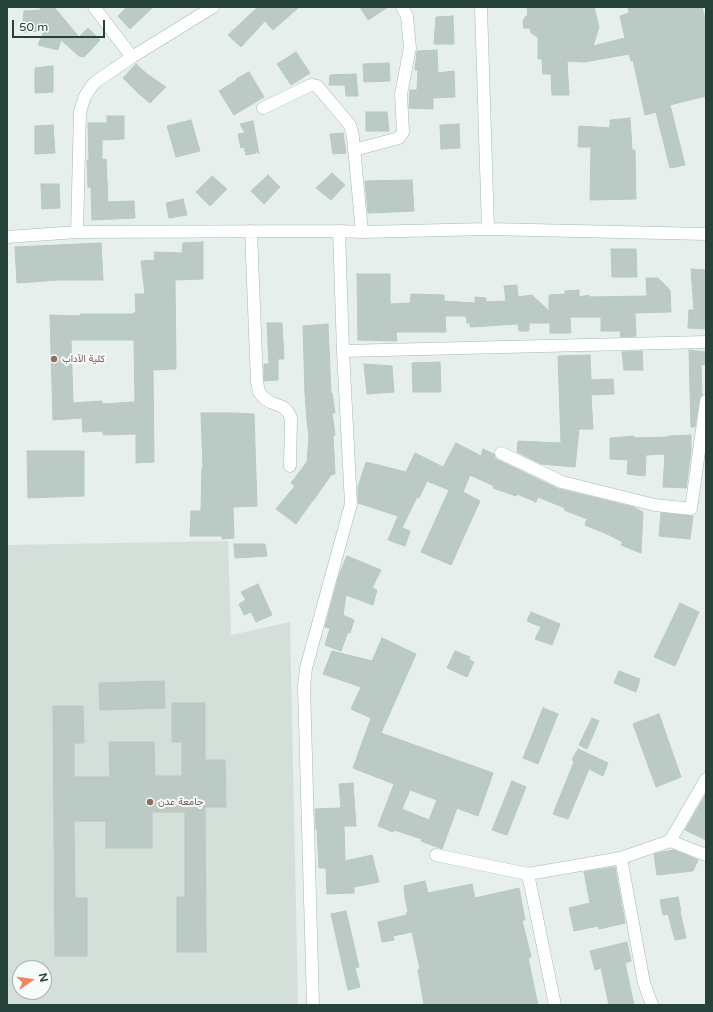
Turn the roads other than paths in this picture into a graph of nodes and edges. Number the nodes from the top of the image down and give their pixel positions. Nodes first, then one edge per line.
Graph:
1 (94, 7) edge
2 (213, 7) edge
3 (402, 7) edge
4 (482, 7) edge
5 (132, 57) junction
6 (263, 108) dead end
7 (354, 150) junction
8 (488, 229) junction
9 (250, 231) junction
10 (339, 231) junction
11 (78, 232) junction
12 (362, 232) junction
13 (706, 234) edge
14 (7, 237) edge
15 (706, 342) edge
16 (343, 351) junction
17 (706, 401) edge
18 (501, 453) dead end
19 (290, 466) dead end
20 (706, 779) edge
21 (670, 841) junction
22 (436, 855) dead end
23 (706, 855) edge
24 (621, 858) junction
25 (528, 874) junction
26 (313, 1005) edge
27 (555, 1005) edge
28 (652, 1005) edge

1 - 5 street
2 - 5 street
3 - 7 street
4 - 8 street
5 - 11 street
6 - 7 street
7 - 12 street
8 - 12 street
8 - 13 street
9 - 10 street
9 - 11 street
9 - 19 street
10 - 12 street
10 - 16 street
11 - 14 street
15 - 16 street
16 - 26 street
17 - 18 street
20 - 21 street
21 - 23 street
21 - 24 street
22 - 25 street
24 - 25 street
24 - 28 street
25 - 27 street

